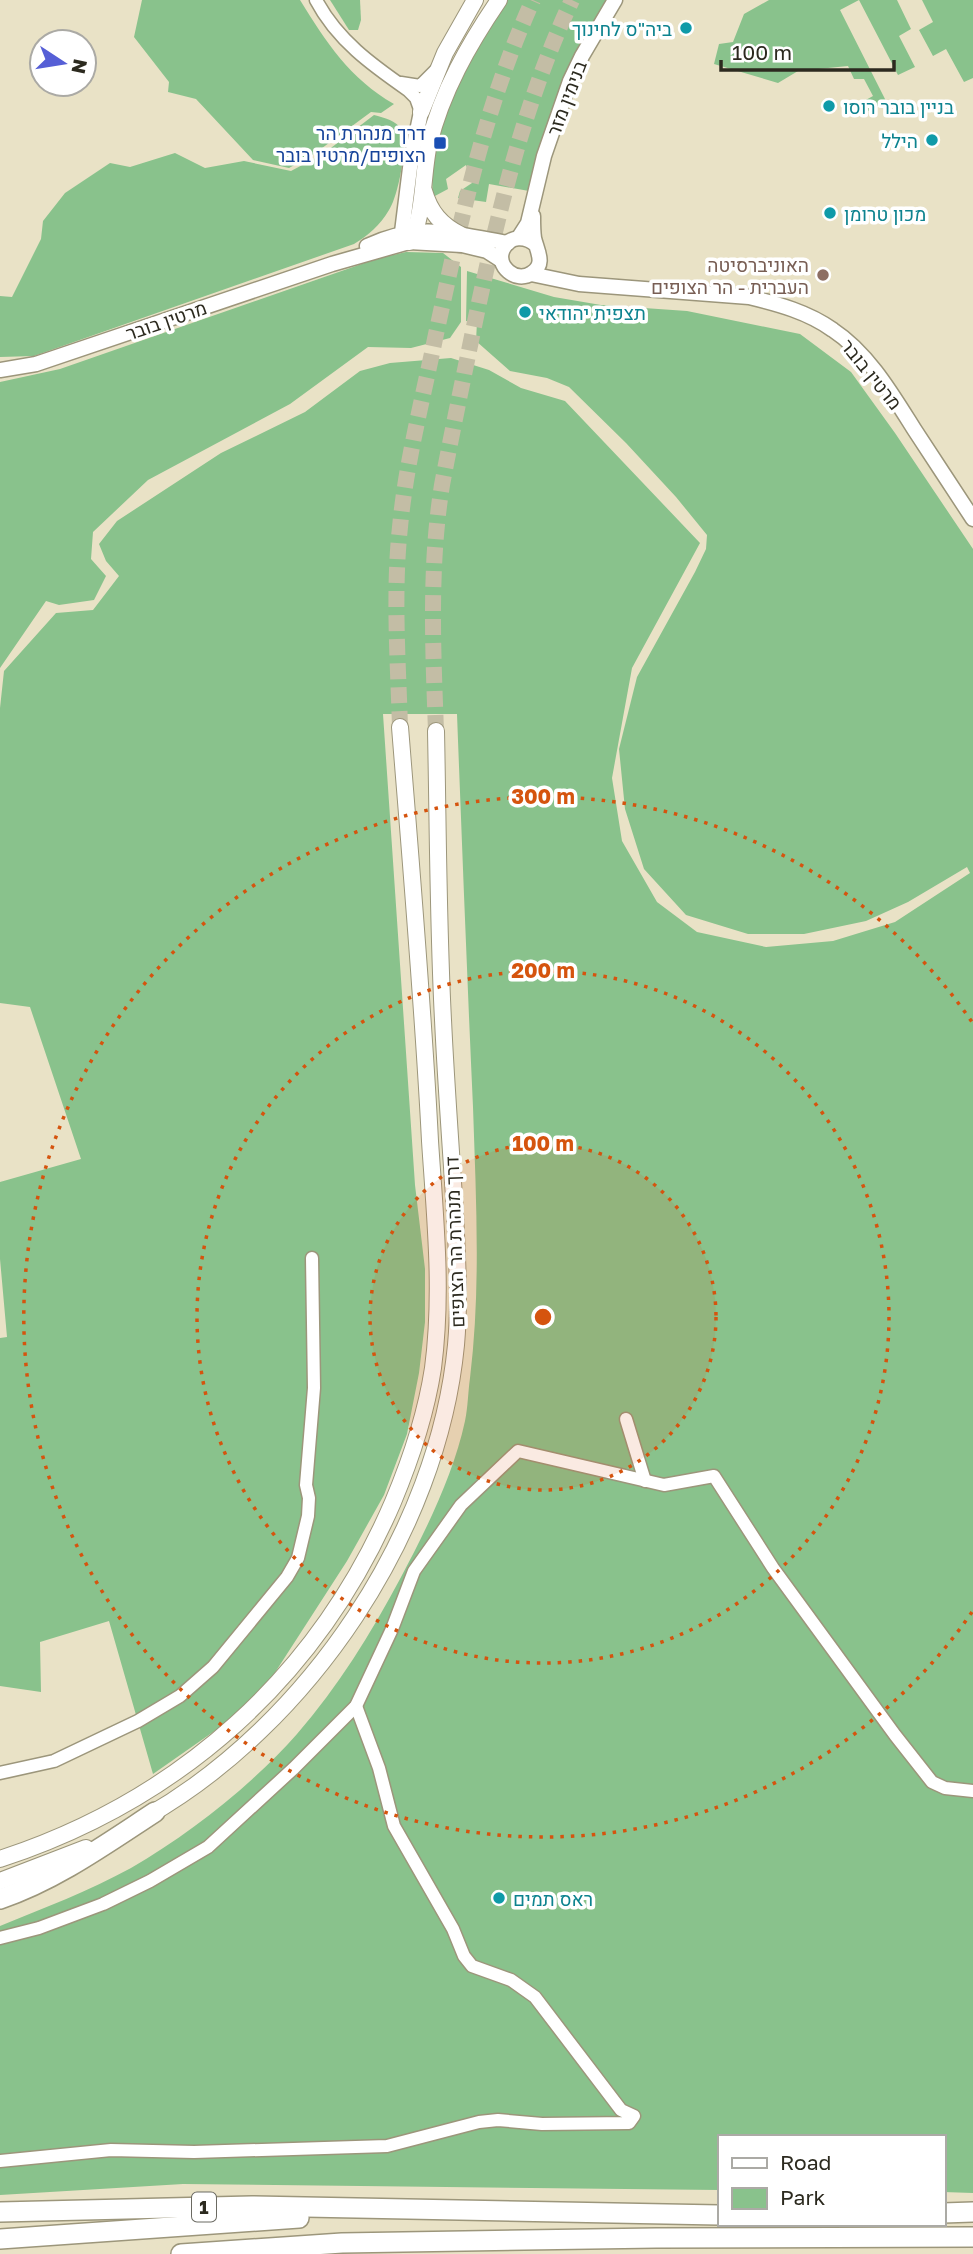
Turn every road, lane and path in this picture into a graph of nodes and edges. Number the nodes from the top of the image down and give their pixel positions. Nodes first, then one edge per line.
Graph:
1 (316, 0) edge
2 (475, 0) edge
3 (499, 0) edge
4 (615, 0) edge
5 (440, 64) junction
6 (394, 81) junction
7 (421, 112) junction
8 (422, 181) junction
9 (405, 199) junction
10 (534, 204) junction
11 (409, 235) junction
12 (461, 235) junction
13 (513, 240) junction
14 (377, 241) junction
15 (538, 251) junction
16 (501, 260) junction
17 (332, 264) junction
18 (531, 274) junction
19 (597, 284) junction
20 (0, 370) edge
21 (973, 519) edge
22 (400, 727) tunnel mouth
23 (436, 731) tunnel mouth
24 (312, 1258) dead end
25 (626, 1419) dead end
26 (645, 1481) junction
27 (356, 1706) junction
28 (0, 1773) edge
29 (973, 1791) edge
30 (155, 1812) junction
31 (0, 1859) edge
32 (0, 1881) edge
33 (0, 1899) edge
34 (0, 1938) edge
35 (0, 2161) edge
36 (404, 2210) junction
37 (1, 2212) edge
38 (973, 2212) edge
39 (945, 2213) edge
40 (718, 2215) edge
41 (973, 2237) edge
42 (0, 2239) edge
43 (181, 2254) edge

1 - 6 street
2 - 5 main road
3 - 8 main road
4 - 10 street, בנימין מזר
5 - 6 street
5 - 7 main road
6 - 7 street
7 - 9 street
8 - 11 main road
8 - 12 main road
9 - 11 street
9 - 14 street
10 - 13 street, בנימין מזר
10 - 15 street, בנימין מזר
11 - 12 street, מרטין בובר
11 - 14 street, מרטין בובר
11 - 16 street, מרטין בובר
11 - 17 street, מרטין בובר
12 - 13 street, מרטין בובר
13 - 15 street
13 - 16 street
14 - 17 street, מרטין בובר
15 - 18 street
15 - 19 street, מרטין בובר
16 - 18 street
17 - 20 street, מרטין בובר
18 - 19 street, מרטין בובר
19 - 21 street, מרטין בובר
22 - 31 main road, דרך מנהרת הר הצופים
23 - 30 main road, דרך מנהרת הר הצופים
24 - 28 street
25 - 26 street
26 - 27 street
26 - 29 street
27 - 34 street
27 - 35 street
30 - 32 main road, דרך מנהרת הר הצופים
30 - 33 highway
36 - 37 highway, 1
36 - 40 highway, 1
36 - 42 highway
38 - 39 highway
41 - 43 highway

